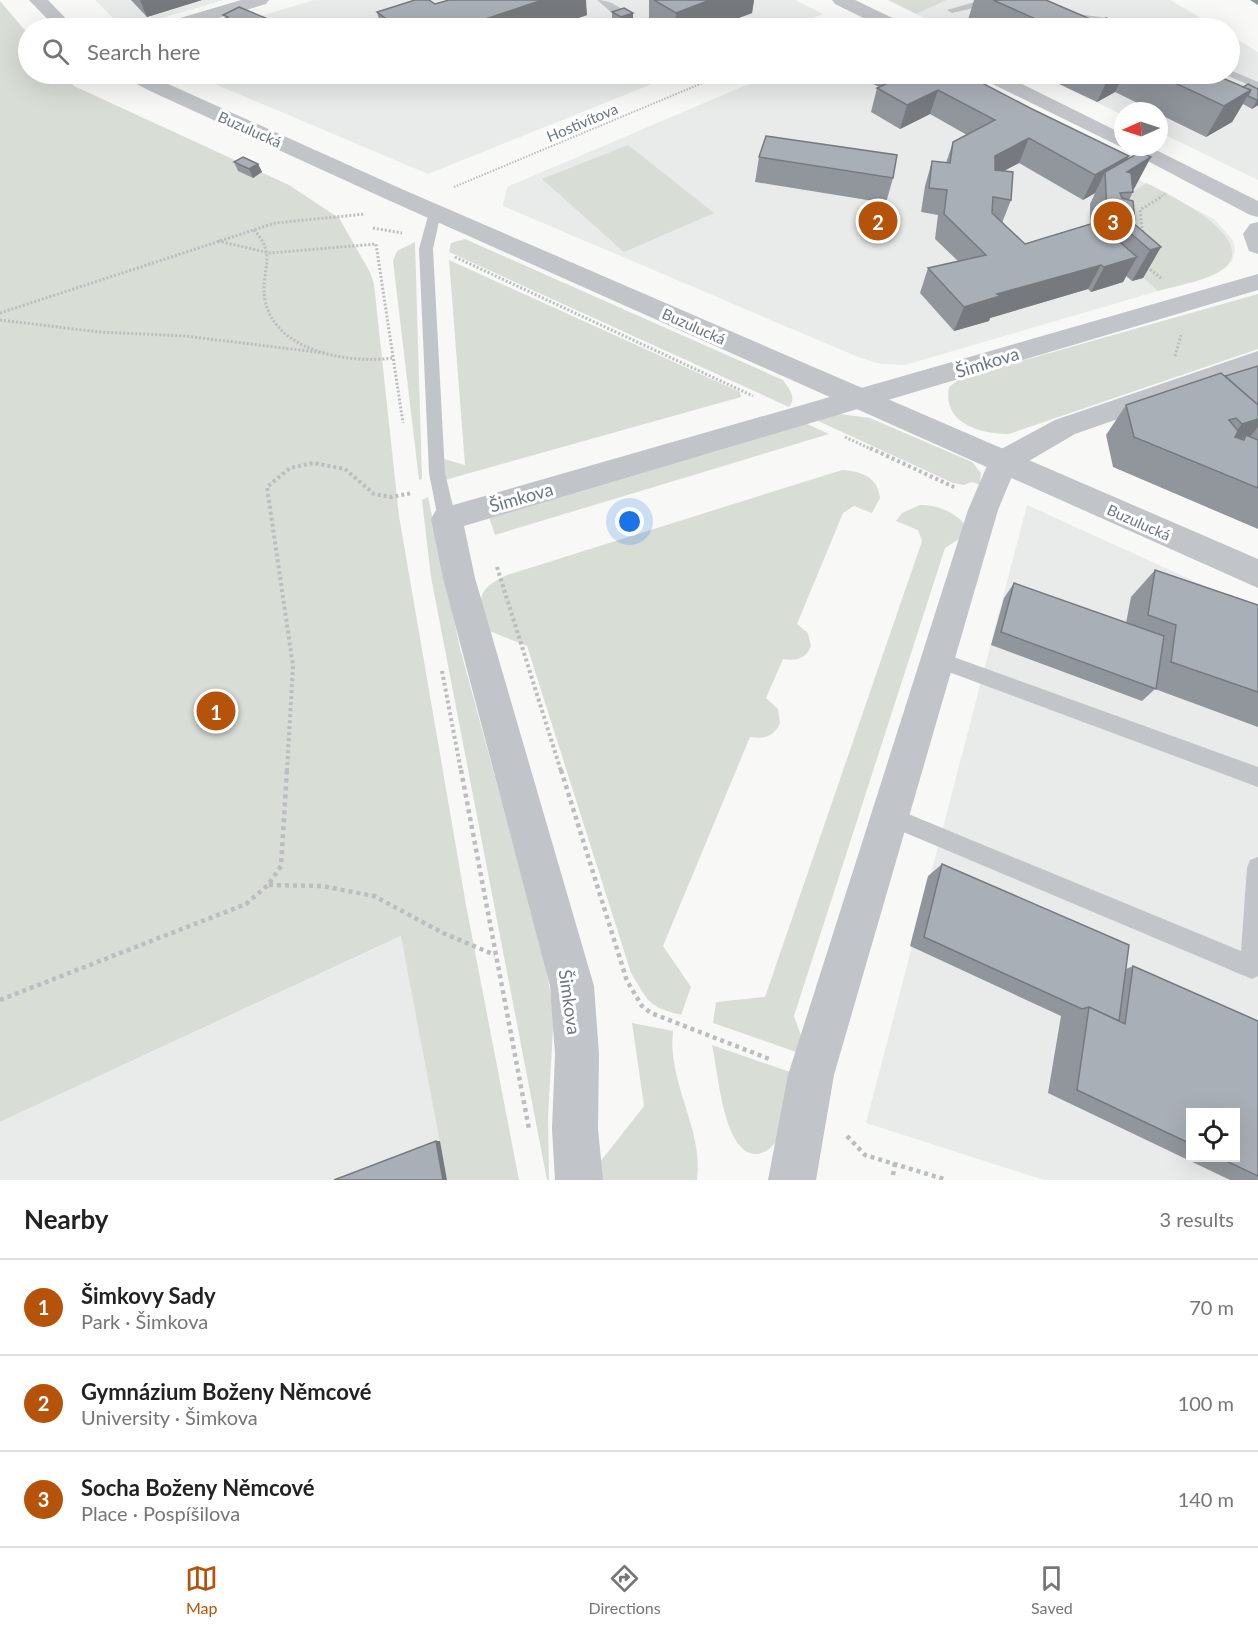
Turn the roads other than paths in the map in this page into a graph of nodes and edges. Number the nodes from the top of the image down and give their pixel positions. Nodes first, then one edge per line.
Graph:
1 (38, 0) edge
2 (260, 0) edge
3 (602, 0) edge
4 (841, 0) edge
5 (1002, 7) edge
6 (952, 9) dead end
7 (1054, 14) edge
8 (56, 18) edge
9 (200, 18) edge
10 (624, 18) edge
11 (878, 18) edge
12 (1085, 18) edge
13 (1240, 78) edge
14 (151, 84) edge
15 (1007, 84) edge
16 (1258, 86) edge
17 (1114, 138) edge
18 (1150, 156) edge
19 (442, 201) junction
20 (1258, 210) edge
21 (1258, 229) edge
22 (1258, 246) edge
23 (1254, 278) edge
24 (1258, 360) edge
25 (860, 399) junction
26 (1003, 462) junction
27 (447, 511) junction
28 (1258, 574) edge
29 (937, 659) junction
30 (1258, 777) edge
31 (889, 816) junction
32 (1258, 868) edge
33 (579, 1180) edge
34 (792, 1180) edge

1 - 8 street
2 - 9 street
3 - 10 lane
4 - 11 street
5 - 6 lane
7 - 12 lane
13 - 16 lane
14 - 19 street, Buzulucká
15 - 17 street
18 - 20 street
19 - 25 street, Buzulucká
19 - 27 lane
21 - 22 street
23 - 25 street, Šimkova
24 - 26 street
25 - 26 street, Buzulucká
25 - 27 street, Šimkova
26 - 28 street, Buzulucká
26 - 29 street
27 - 33 street, Šimkova
29 - 30 lane
29 - 31 street
31 - 32 lane
31 - 34 street

